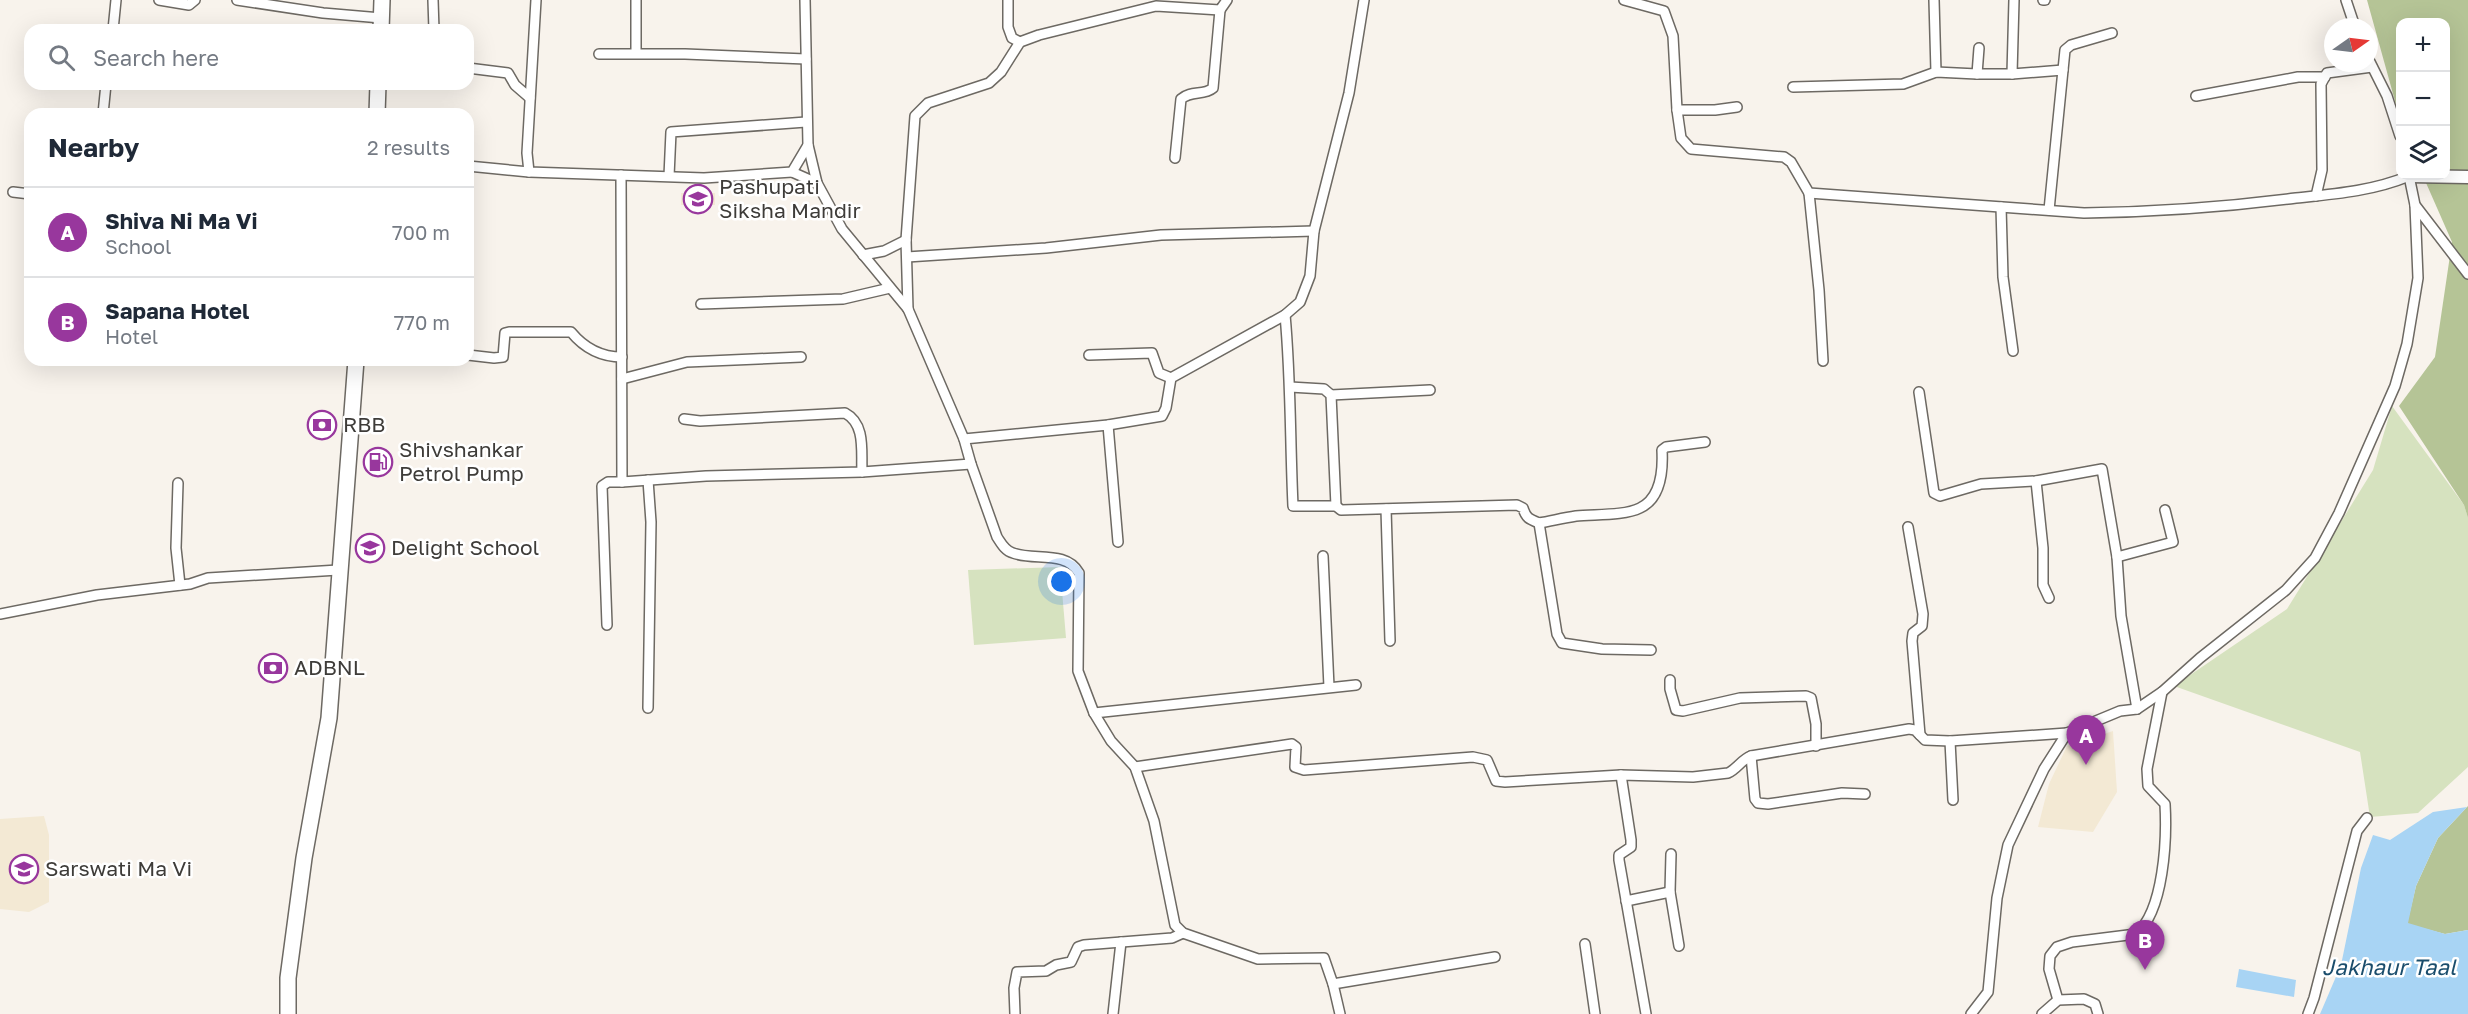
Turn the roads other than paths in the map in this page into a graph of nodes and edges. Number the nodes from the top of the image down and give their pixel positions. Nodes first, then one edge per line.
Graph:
1 (116, 0) edge
2 (159, 0) edge
3 (195, 0) edge
4 (237, 0) edge
5 (382, 0) edge
6 (433, 0) edge
7 (536, 0) edge
8 (636, 0) edge
9 (805, 0) edge
10 (1008, 0) edge
11 (1227, 0) edge
12 (1364, 0) edge
13 (1624, 0) edge
14 (1934, 0) edge
15 (2014, 0) edge
16 (2346, 0) edge
17 (1220, 10) junction
18 (2352, 18) edge
19 (114, 24) edge
20 (381, 24) edge
21 (434, 24) edge
22 (2112, 33) dead end
23 (1020, 42) junction
24 (1979, 48) dead end
25 (636, 53) junction
26 (599, 54) dead end
27 (806, 59) junction
28 (474, 69) edge
29 (2063, 70) junction
30 (1936, 72) junction
31 (2330, 72) edge
32 (2375, 72) edge
33 (1977, 74) junction
34 (2012, 74) junction
35 (2325, 77) junction
36 (1793, 87) dead end
37 (105, 90) edge
38 (378, 90) edge
39 (2196, 96) dead end
40 (530, 98) junction
41 (1737, 107) dead end
42 (104, 108) edge
43 (377, 108) edge
44 (1677, 110) junction
45 (806, 122) junction
46 (2396, 126) edge
47 (808, 145) junction
48 (1175, 158) dead end
49 (474, 167) edge
50 (529, 172) junction
51 (792, 172) junction
52 (621, 175) junction
53 (669, 176) junction
54 (2450, 177) edge
55 (2468, 177) edge
56 (2397, 180) edge
57 (2410, 180) edge
58 (817, 183) junction
59 (13, 192) dead end
60 (24, 193) edge
61 (1809, 193) junction
62 (2316, 196) junction
63 (2415, 205) junction
64 (2001, 207) junction
65 (2049, 210) junction
66 (1314, 231) junction
67 (906, 240) junction
68 (863, 255) junction
69 (907, 257) junction
70 (2468, 274) edge
71 (890, 288) junction
72 (701, 304) dead end
73 (909, 309) junction
74 (1286, 315) junction
75 (2013, 351) dead end
76 (1089, 355) dead end
77 (474, 356) edge
78 (622, 357) junction
79 (801, 357) dead end
80 (1823, 361) dead end
81 (355, 366) edge
82 (1172, 378) junction
83 (622, 379) junction
84 (1290, 387) junction
85 (1430, 390) dead end
86 (1919, 392) dead end
87 (1331, 395) junction
88 (684, 419) dead end
89 (1108, 425) junction
90 (964, 439) junction
91 (1704, 442) dead end
92 (971, 464) junction
93 (862, 472) junction
94 (648, 480) junction
95 (2036, 481) junction
96 (622, 482) junction
97 (178, 483) dead end
98 (1336, 506) junction
99 (1386, 509) junction
100 (2165, 510) dead end
101 (1539, 523) junction
102 (1908, 527) dead end
103 (1118, 542) dead end
104 (1323, 556) dead end
105 (2117, 557) junction
106 (338, 570) junction
107 (180, 585) junction
108 (2049, 598) dead end
109 (0, 614) edge
110 (607, 626) dead end
111 (1390, 641) dead end
112 (1651, 650) dead end
113 (1670, 680) dead end
114 (1356, 685) dead end
115 (1329, 687) junction
116 (2162, 692) junction
117 (648, 708) dead end
118 (2137, 709) junction
119 (1094, 712) junction
120 (2067, 733) junction
121 (1920, 735) junction
122 (1950, 741) junction
123 (1816, 746) junction
124 (1751, 756) junction
125 (1136, 766) junction
126 (1621, 776) junction
127 (1865, 794) dead end
128 (1953, 800) dead end
129 (2367, 819) dead end
130 (1671, 854) dead end
131 (1670, 892) junction
132 (1626, 901) junction
133 (1183, 933) junction
134 (1121, 942) junction
135 (1585, 944) dead end
136 (1679, 946) dead end
137 (1495, 957) dead end
138 (1333, 984) junction
139 (2058, 1000) junction
140 (288, 1014) edge
141 (1015, 1014) edge
142 (1113, 1014) edge
143 (1340, 1014) edge
144 (1595, 1014) edge
145 (1646, 1014) edge
146 (1971, 1014) edge
147 (2042, 1014) edge
148 (2098, 1014) edge
149 (2308, 1014) edge

1 - 19 street
2 - 3 street
4 - 20 street
5 - 20 main road
6 - 21 street
7 - 40 street
8 - 25 street
9 - 27 street
10 - 23 street
11 - 17 street
12 - 66 street
13 - 44 street
14 - 30 street
15 - 34 street
16 - 18 street
17 - 23 street
17 - 48 street
22 - 29 street
23 - 67 street
24 - 33 street
25 - 26 street
25 - 27 street
27 - 45 street
28 - 40 street
29 - 34 street
29 - 65 street
30 - 33 street
30 - 36 street
31 - 35 street
32 - 46 street
33 - 34 street
35 - 39 street
35 - 62 street
37 - 42 street
38 - 43 main road
40 - 50 street
41 - 44 street
44 - 61 street
45 - 47 street
45 - 53 street
47 - 51 street
47 - 58 street
49 - 50 street
50 - 52 street
51 - 53 street
51 - 58 street
52 - 53 street
52 - 78 street
54 - 55 street
56 - 62 street
57 - 63 street
58 - 68 street
59 - 60 street
61 - 64 street
61 - 80 street
62 - 65 street
63 - 70 street
63 - 116 street
64 - 65 street
64 - 75 street
66 - 69 street
66 - 74 street
67 - 68 street
67 - 69 street
68 - 71 street
69 - 73 street
71 - 72 street
71 - 73 street
73 - 90 street
74 - 82 street
74 - 84 street
76 - 82 street
77 - 78 street
78 - 83 street
79 - 83 street
81 - 106 main road
82 - 89 street
83 - 96 street
84 - 87 street
84 - 98 street
85 - 87 street
86 - 95 street
87 - 98 street
88 - 93 street
89 - 90 street
89 - 103 street
90 - 92 street
91 - 101 street
92 - 93 street
92 - 119 street
93 - 94 street
94 - 96 street
94 - 117 street
95 - 105 street
95 - 108 street
96 - 110 street
97 - 107 street
98 - 99 street
99 - 101 street
99 - 111 street
100 - 105 street
101 - 112 street
102 - 121 street
104 - 115 street
105 - 118 street
106 - 107 street
106 - 140 main road
107 - 109 street
113 - 123 street
114 - 115 street
115 - 119 street
116 - 118 street
116 - 139 street
118 - 120 street
119 - 125 street
120 - 122 street
120 - 146 street
121 - 122 street
121 - 123 street
122 - 128 street
123 - 124 street
124 - 126 street
124 - 127 street
125 - 126 street
125 - 133 street
126 - 132 street
129 - 149 street
130 - 131 street
131 - 132 street
131 - 136 street
132 - 145 street
133 - 134 street
133 - 138 street
134 - 141 street
134 - 142 street
135 - 144 street
137 - 138 street
138 - 143 street
139 - 147 street
139 - 148 street

